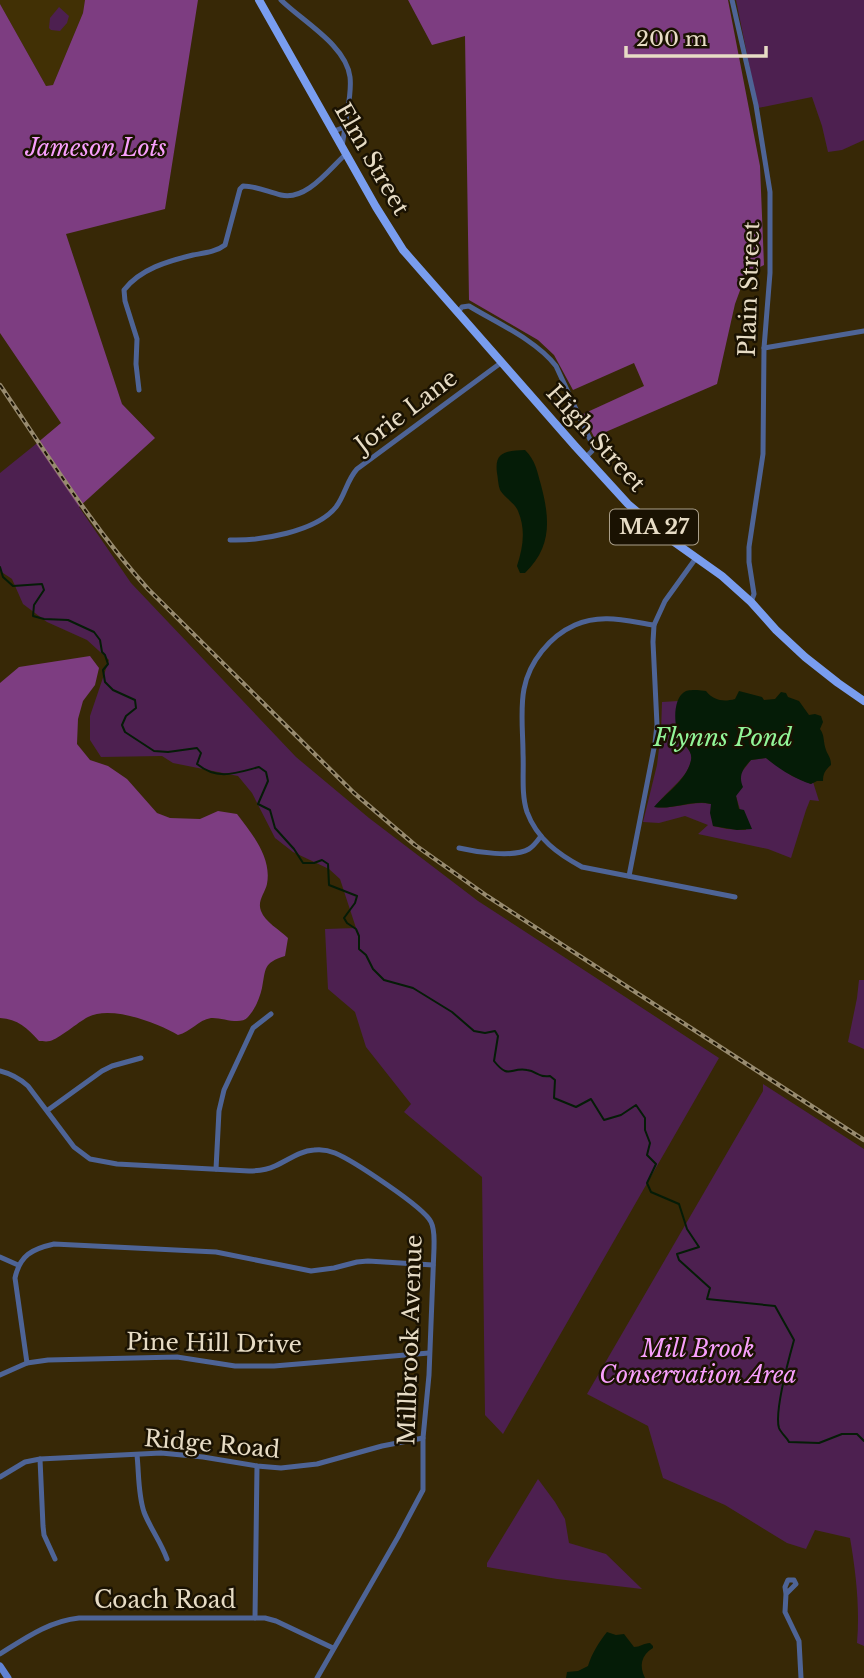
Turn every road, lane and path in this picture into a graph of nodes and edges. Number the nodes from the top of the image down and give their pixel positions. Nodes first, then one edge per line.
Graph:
1 (259, 0) edge
2 (281, 0) edge
3 (732, 0) edge
4 (345, 127) junction
5 (334, 131) junction
6 (344, 151) junction
7 (457, 312) junction
8 (469, 325) joint
9 (864, 331) edge
10 (764, 348) junction
11 (502, 362) junction
12 (139, 390) dead end
13 (585, 458) junction
14 (230, 540) dead end
15 (696, 558) junction
16 (753, 581) junction
17 (742, 594) junction
18 (751, 602) junction
19 (654, 625) junction
20 (864, 701) edge
21 (541, 836) junction
22 (459, 848) dead end
23 (629, 876) junction
24 (735, 897) dead end
25 (271, 1014) dead end
26 (141, 1058) dead end
27 (0, 1071) edge
28 (48, 1110) junction
29 (216, 1169) junction
30 (0, 1257) edge
31 (18, 1265) junction
32 (433, 1265) junction
33 (429, 1353) junction
34 (27, 1363) junction
35 (0, 1375) edge
36 (423, 1438) junction
37 (137, 1455) junction
38 (40, 1459) junction
39 (257, 1466) junction
40 (0, 1476) edge
41 (55, 1559) dead end
42 (167, 1559) dead end
43 (786, 1594) dead end
44 (255, 1618) junction
45 (333, 1648) junction
46 (0, 1654) edge
47 (0, 1666) edge
48 (8, 1678) edge
49 (317, 1678) edge
50 (801, 1678) edge

1 - 5 main road, Elm Street / MA 27
2 - 4 street
3 - 10 street, Plain Street
4 - 5 street
4 - 6 street
5 - 6 main road, Elm Street / MA 27
6 - 7 main road, Elm Street / MA 27
6 - 12 street
7 - 8 main road, Elm Street / MA 27
7 - 13 street
8 - 11 main road, High Street / MA 27
9 - 10 street
10 - 16 street, Plain Street
11 - 13 main road, High Street / MA 27
11 - 14 street, Jorie Lane
13 - 15 main road, High Street / MA 27
15 - 17 main road, High Street / MA 27
15 - 19 street
16 - 17 street
16 - 18 street, Plain Street
17 - 18 main road, High Street / MA 27
18 - 20 main road, High Street / MA 27
19 - 21 street
19 - 23 street
21 - 22 street
21 - 23 street
23 - 24 street
25 - 29 street
26 - 28 street
27 - 28 street, Millbrook Avenue
28 - 29 street, Millbrook Avenue
29 - 32 street, Millbrook Avenue
30 - 31 street
31 - 32 street
31 - 34 street
32 - 33 street, Millbrook Avenue
33 - 34 street, Pine Hill Drive
33 - 36 street, Millbrook Avenue
34 - 35 street, Pine Hill Drive
36 - 39 street, Ridge Road
36 - 45 street, Millbrook Avenue
37 - 38 street, Ridge Road
37 - 39 street, Ridge Road
37 - 42 street
38 - 40 street, Ridge Road
38 - 41 street
39 - 44 street
43 - 50 street
44 - 45 street, Coach Road
44 - 46 street, Coach Road
45 - 49 street, Millbrook Avenue
47 - 48 street

